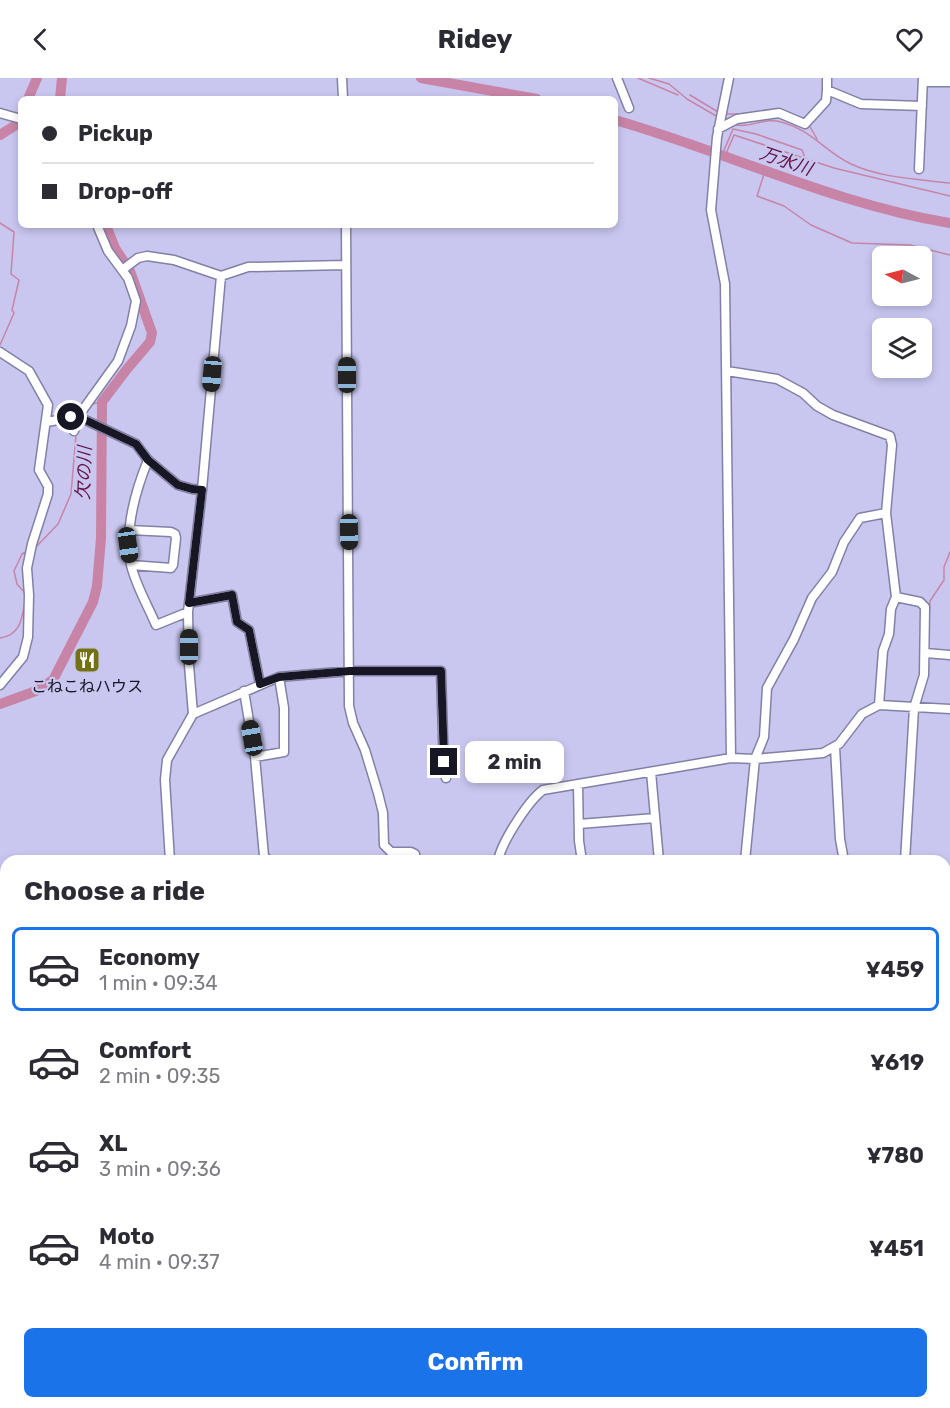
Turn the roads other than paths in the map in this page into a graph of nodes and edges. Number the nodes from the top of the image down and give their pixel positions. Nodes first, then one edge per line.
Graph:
1 (342, 78) edge
2 (617, 78) edge
3 (729, 78) edge
4 (827, 78) edge
5 (923, 80) edge
6 (950, 82) edge
7 (827, 90) junction
8 (343, 96) edge
9 (922, 106) junction
10 (629, 108) dead end
11 (0, 113) edge
12 (18, 118) edge
13 (718, 130) junction
14 (919, 169) dead end
15 (98, 228) edge
16 (345, 228) edge
17 (346, 265) junction
18 (126, 267) junction
19 (221, 276) junction
20 (0, 352) edge
21 (727, 371) junction
22 (82, 419) junction
23 (47, 422) junction
24 (74, 431) dead end
25 (148, 460) junction
26 (202, 490) junction
27 (886, 513) junction
28 (129, 531) junction
29 (131, 565) junction
30 (896, 597) junction
31 (189, 607) junction
32 (925, 653) junction
33 (950, 656) edge
34 (350, 671) junction
35 (279, 677) junction
36 (260, 684) junction
37 (0, 685) edge
38 (244, 691) junction
39 (879, 705) junction
40 (914, 708) junction
41 (950, 709) edge
42 (193, 714) junction
43 (835, 747) junction
44 (255, 757) junction
45 (728, 759) junction
46 (755, 759) junction
47 (651, 772) junction
48 (446, 777) dead end
49 (578, 784) junction
50 (655, 818) junction
51 (579, 824) junction
52 (170, 855) edge
53 (264, 855) edge
54 (415, 855) edge
55 (500, 855) edge
56 (582, 855) edge
57 (658, 855) edge
58 (746, 855) edge
59 (843, 855) edge
60 (905, 855) edge

1 - 8 street
2 - 10 street
3 - 13 street
4 - 7 street
5 - 6 street
5 - 9 street
7 - 9 street
7 - 13 street
9 - 14 street
11 - 12 street
13 - 21 street
15 - 18 street
16 - 17 street
17 - 19 street
17 - 34 street
18 - 19 street
18 - 22 street
19 - 26 street
20 - 23 street
21 - 27 street
21 - 45 street
22 - 23 street
22 - 24 street
22 - 25 street
23 - 37 street
25 - 26 street
25 - 28 street
26 - 31 street
27 - 30 street
27 - 46 street
28 - 29 street
28 - 29 street
29 - 31 street
30 - 32 street
30 - 39 street
31 - 36 street
31 - 42 street
32 - 33 street
32 - 40 street
34 - 35 street
34 - 48 street
34 - 54 street
35 - 36 street
35 - 44 street
36 - 38 street
38 - 42 street
38 - 44 street
39 - 40 street
39 - 43 street
40 - 41 street
40 - 60 street
42 - 52 street
43 - 46 street
43 - 59 street
44 - 53 street
45 - 46 street
45 - 47 street
46 - 58 street
47 - 49 street
47 - 50 street
49 - 51 street
49 - 55 street
50 - 51 street
50 - 57 street
51 - 56 street

